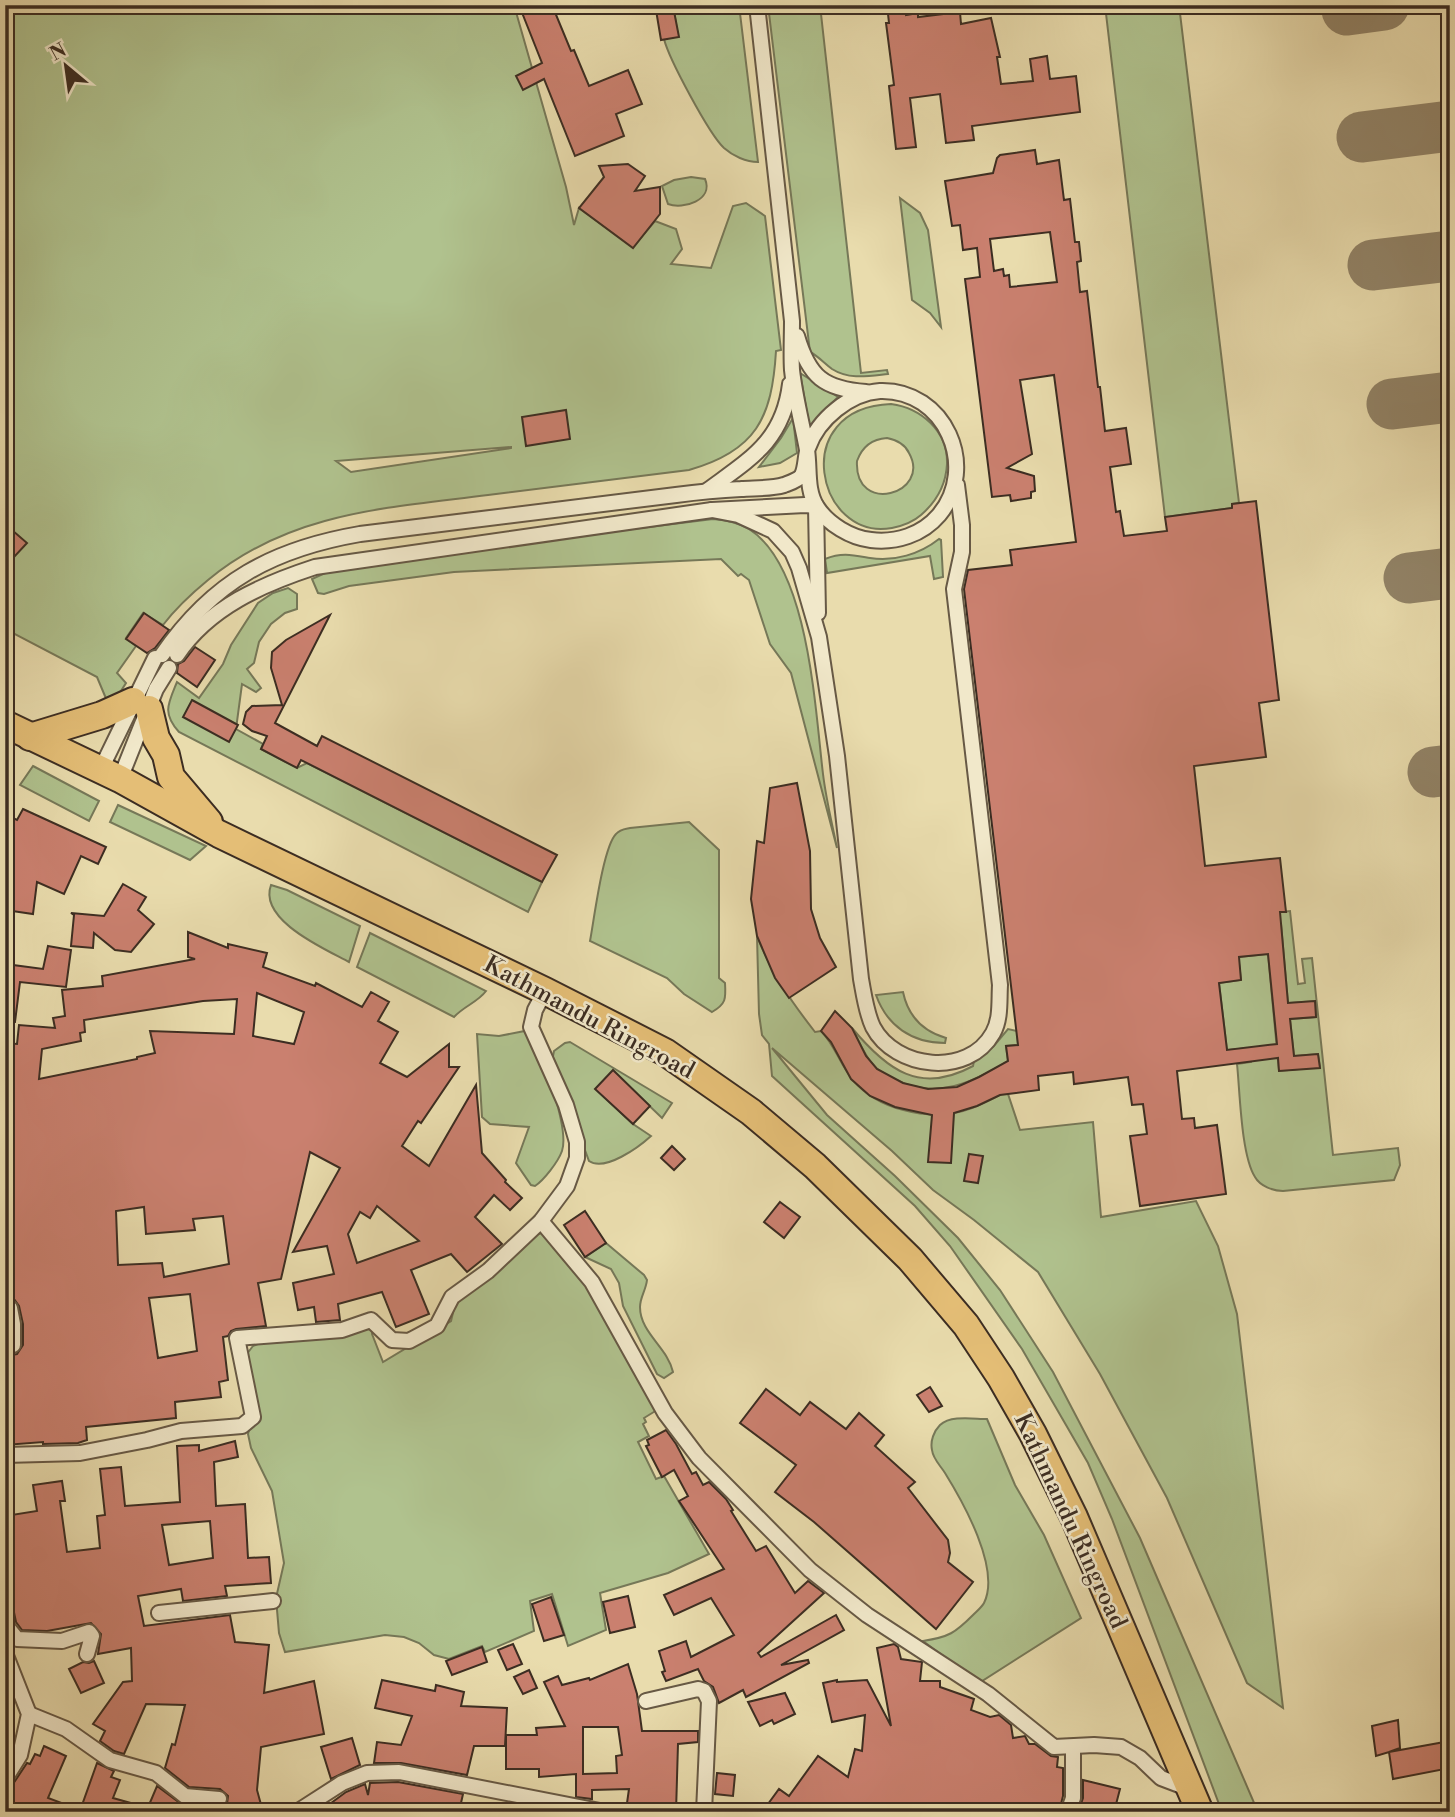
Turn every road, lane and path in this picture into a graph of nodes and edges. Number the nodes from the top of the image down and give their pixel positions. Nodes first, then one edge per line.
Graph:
1 (757, 5) edge
2 (792, 321) junction
3 (792, 369) junction
4 (869, 392) junction
5 (807, 450) junction
6 (956, 478) junction
7 (707, 491) junction
8 (816, 506) junction
9 (712, 510) junction
10 (819, 637) junction
11 (177, 654) dead end
12 (141, 705) junction
13 (5, 724) edge
14 (30, 737) junction
15 (110, 775) junction
16 (219, 834) junction
17 (545, 991) junction
18 (541, 1221) junction
19 (10, 1308) dead end
20 (13, 1345) dead end
21 (5, 1455) edge
22 (273, 1601) dead end
23 (159, 1613) dead end
24 (5, 1624) edge
25 (5, 1653) edge
26 (87, 1654) dead end
27 (646, 1701) dead end
28 (29, 1714) junction
29 (1073, 1747) junction
30 (5, 1779) edge
31 (219, 1799) dead end
32 (1195, 1800) edge
33 (297, 1812) edge
34 (605, 1812) edge
35 (704, 1812) edge
36 (1068, 1812) edge

1 - 2 street
2 - 3 street
2 - 4 street
3 - 5 street
3 - 7 street
4 - 5 street
4 - 6 street
5 - 7 street
5 - 8 street
6 - 8 street
6 - 10 street
7 - 12 street
8 - 9 street
8 - 10 street
9 - 10 street
9 - 11 street
12 - 14 highway
12 - 15 street
12 - 15 street
12 - 16 highway
13 - 14 highway, Kathmandu Ringroad
14 - 15 highway, Kathmandu Ringroad
15 - 16 highway, Kathmandu Ringroad
16 - 17 highway, Kathmandu Ringroad
17 - 18 street
17 - 32 highway, Kathmandu Ringroad
18 - 21 street
18 - 29 street
19 - 20 street
22 - 23 street
24 - 26 street
25 - 28 street
27 - 35 street
28 - 30 street
28 - 31 street
29 - 32 street
29 - 36 street
33 - 34 street

